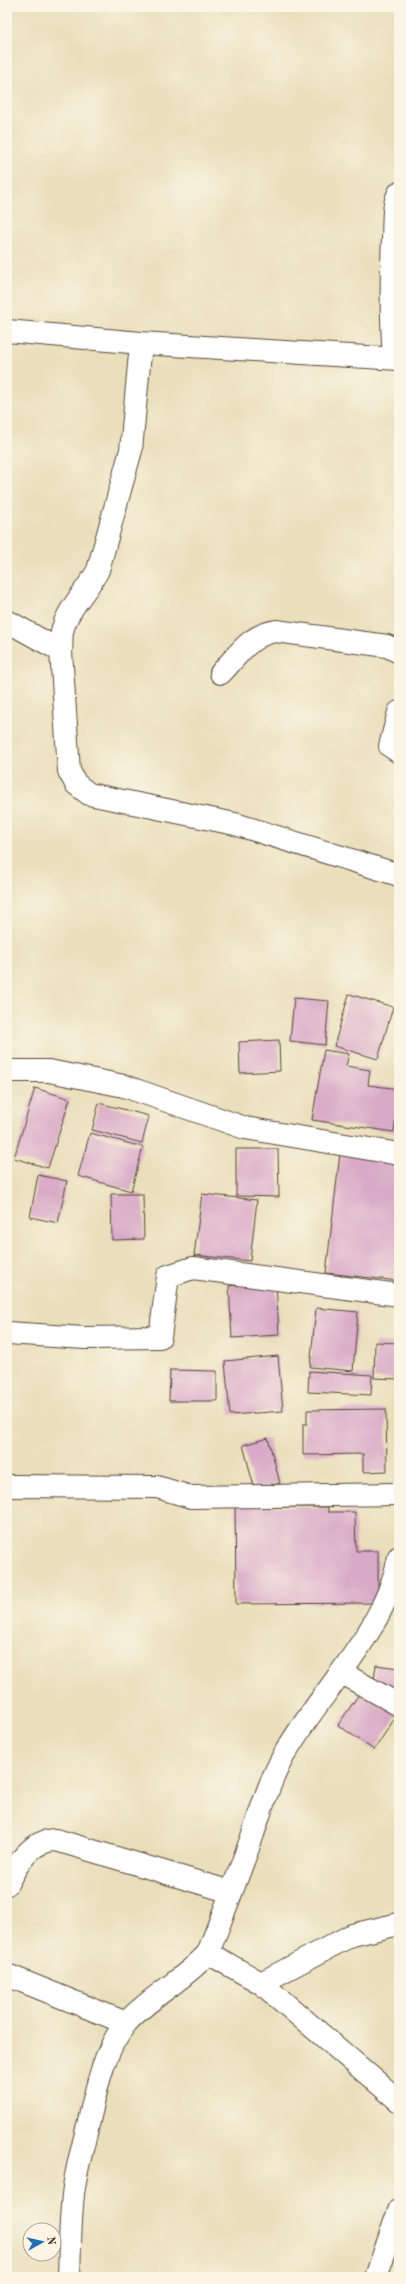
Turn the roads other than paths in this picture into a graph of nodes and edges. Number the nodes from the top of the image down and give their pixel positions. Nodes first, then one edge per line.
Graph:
1 (399, 193) edge
2 (7, 332) edge
3 (141, 343) junction
4 (396, 359) edge
5 (7, 621) edge
6 (61, 651) junction
7 (399, 652) edge
8 (221, 673) dead end
9 (399, 712) edge
10 (399, 752) edge
11 (399, 875) edge
12 (7, 1071) edge
13 (399, 1154) edge
14 (399, 1295) edge
15 (7, 1333) edge
16 (7, 1486) edge
17 (399, 1494) edge
18 (399, 1557) edge
19 (342, 1673) junction
20 (399, 1705) edge
21 (7, 1884) edge
22 (232, 1892) junction
23 (399, 1924) edge
24 (208, 1953) junction
25 (7, 1975) edge
26 (261, 1983) junction
27 (126, 2023) junction
28 (399, 2101) edge
29 (399, 2210) edge
30 (69, 2277) edge
31 (376, 2277) edge

1 - 4 street
2 - 3 street
3 - 4 street
3 - 6 street
5 - 6 street
6 - 11 street
7 - 8 street
9 - 10 street
12 - 13 street
14 - 15 street
16 - 17 street
18 - 19 street
19 - 20 street
19 - 22 street
21 - 22 street
22 - 24 street
23 - 26 street
24 - 26 street
24 - 27 street
25 - 27 street
26 - 28 street
27 - 30 street
29 - 31 street

